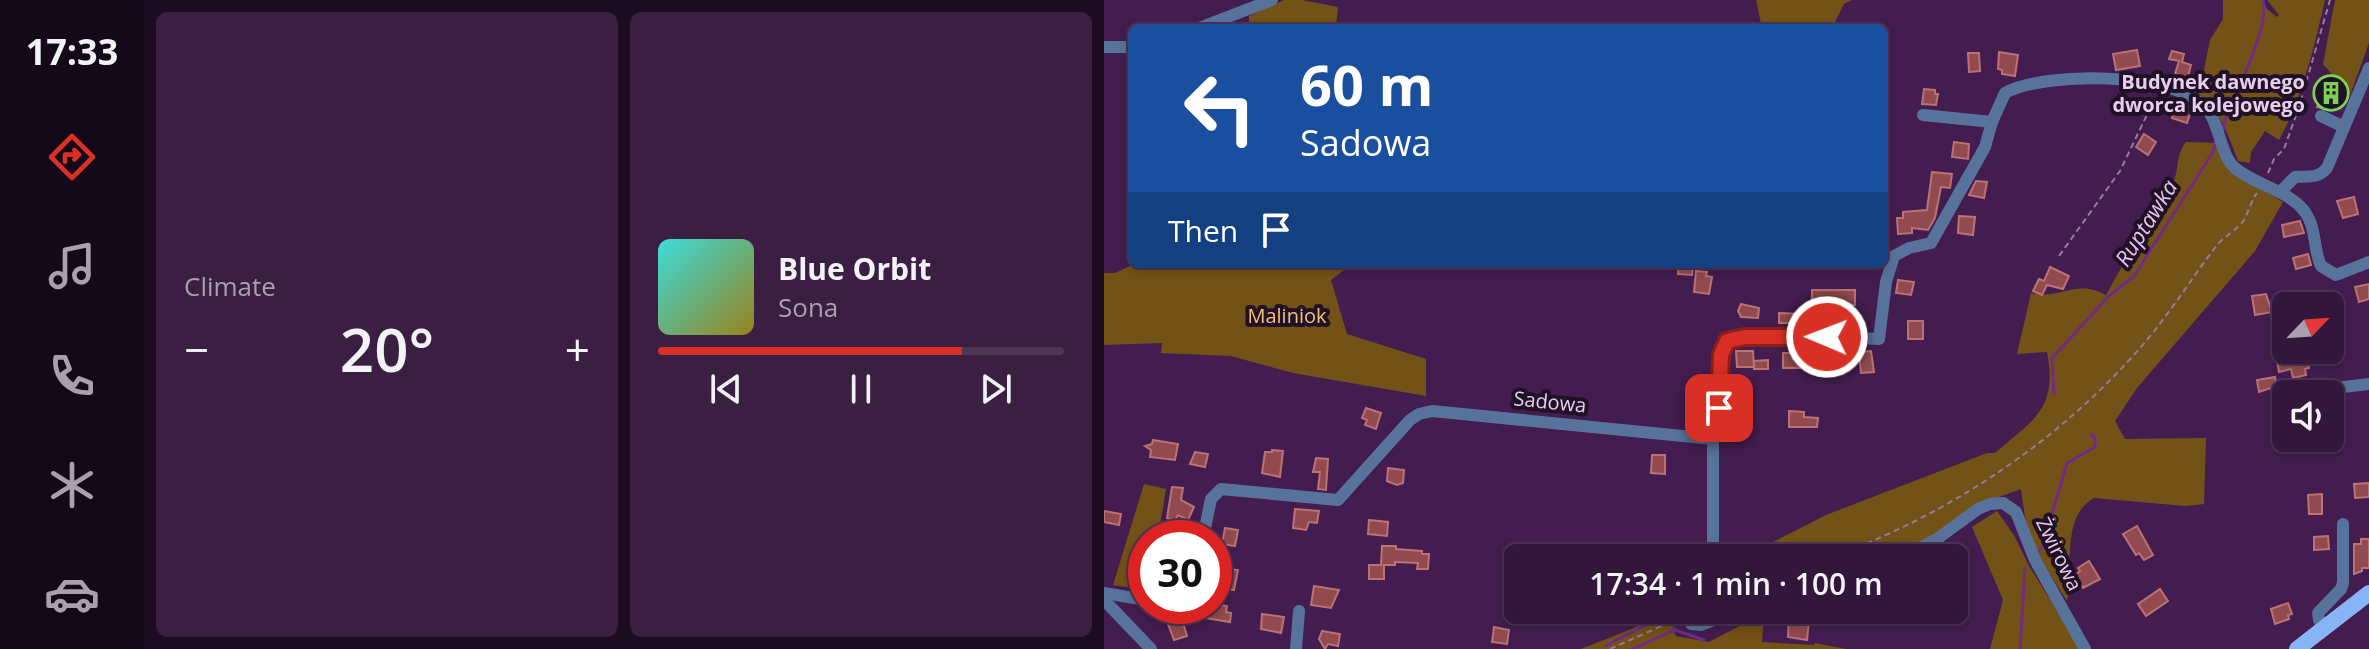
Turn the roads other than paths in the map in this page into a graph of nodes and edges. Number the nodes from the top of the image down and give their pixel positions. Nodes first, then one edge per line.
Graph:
1 (1272, 0) edge
2 (1209, 24) edge
3 (1104, 47) edge
4 (1128, 47) edge
5 (2369, 68) edge
6 (1923, 115) dead end
7 (2321, 116) dead end
8 (1992, 122) junction
9 (2344, 127) junction
10 (2280, 192) junction
11 (2369, 262) edge
12 (2369, 384) edge
13 (2344, 387) edge
14 (1713, 439) junction
15 (1207, 520) edge
16 (2343, 524) dead end
17 (1713, 544) edge
18 (1927, 544) edge
19 (1104, 593) edge
20 (2369, 593) edge
21 (1128, 597) edge
22 (1104, 600) edge
23 (1299, 611) dead end
24 (2324, 628) junction
25 (1151, 649) edge
26 (1296, 649) edge
27 (2085, 649) edge
28 (2297, 649) edge

1 - 2 street
3 - 4 street
5 - 9 street
6 - 8 street
7 - 9 street
8 - 10 street
8 - 14 street
9 - 10 street
10 - 11 street
12 - 13 street
14 - 15 street, Sadowa
14 - 17 street
16 - 24 street
18 - 27 street, Żwirowa
19 - 21 street
20 - 24 main road
22 - 25 street
23 - 26 street
24 - 28 main road

